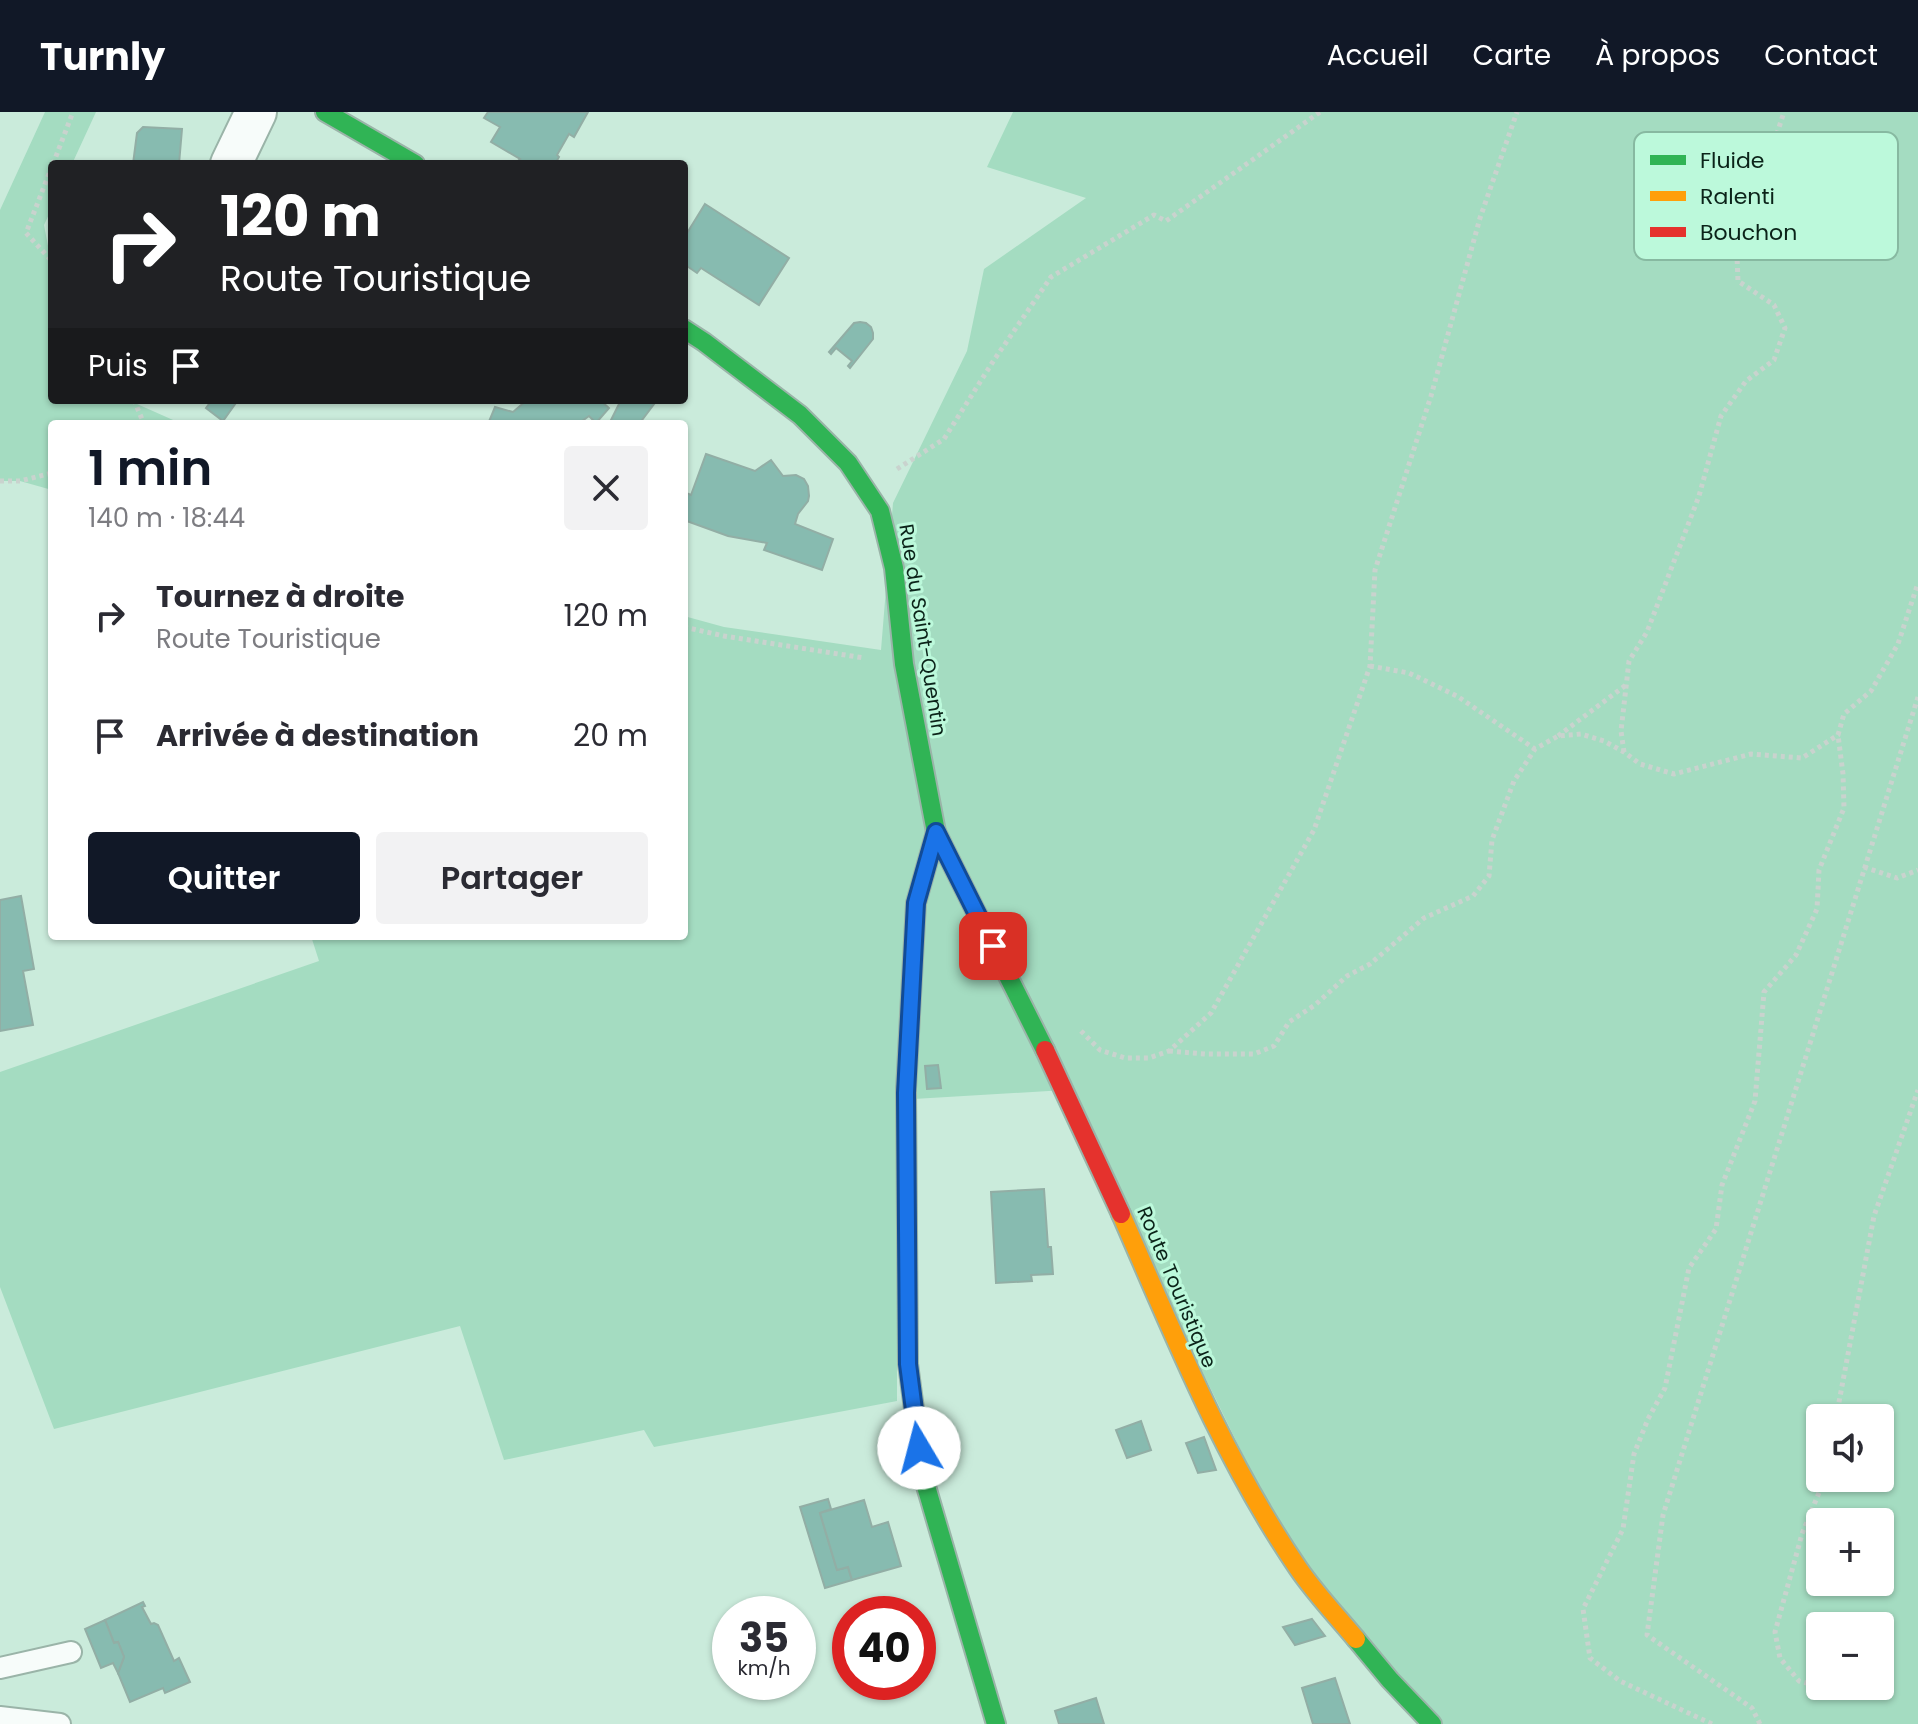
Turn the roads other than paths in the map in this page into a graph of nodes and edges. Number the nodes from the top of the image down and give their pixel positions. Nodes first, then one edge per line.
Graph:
1 (256, 112) edge
2 (325, 112) edge
3 (233, 160) edge
4 (408, 160) edge
5 (688, 332) edge
6 (936, 832) junction
7 (71, 1652) dead end
8 (0, 1668) edge
9 (0, 1717) edge
10 (60, 1724) edge
11 (996, 1724) edge
12 (1432, 1724) edge

1 - 3 street
2 - 4 street
5 - 6 street, Rue du Saint-Quentin
6 - 11 street
6 - 12 street, Route Touristique
7 - 8 lane
9 - 10 lane

